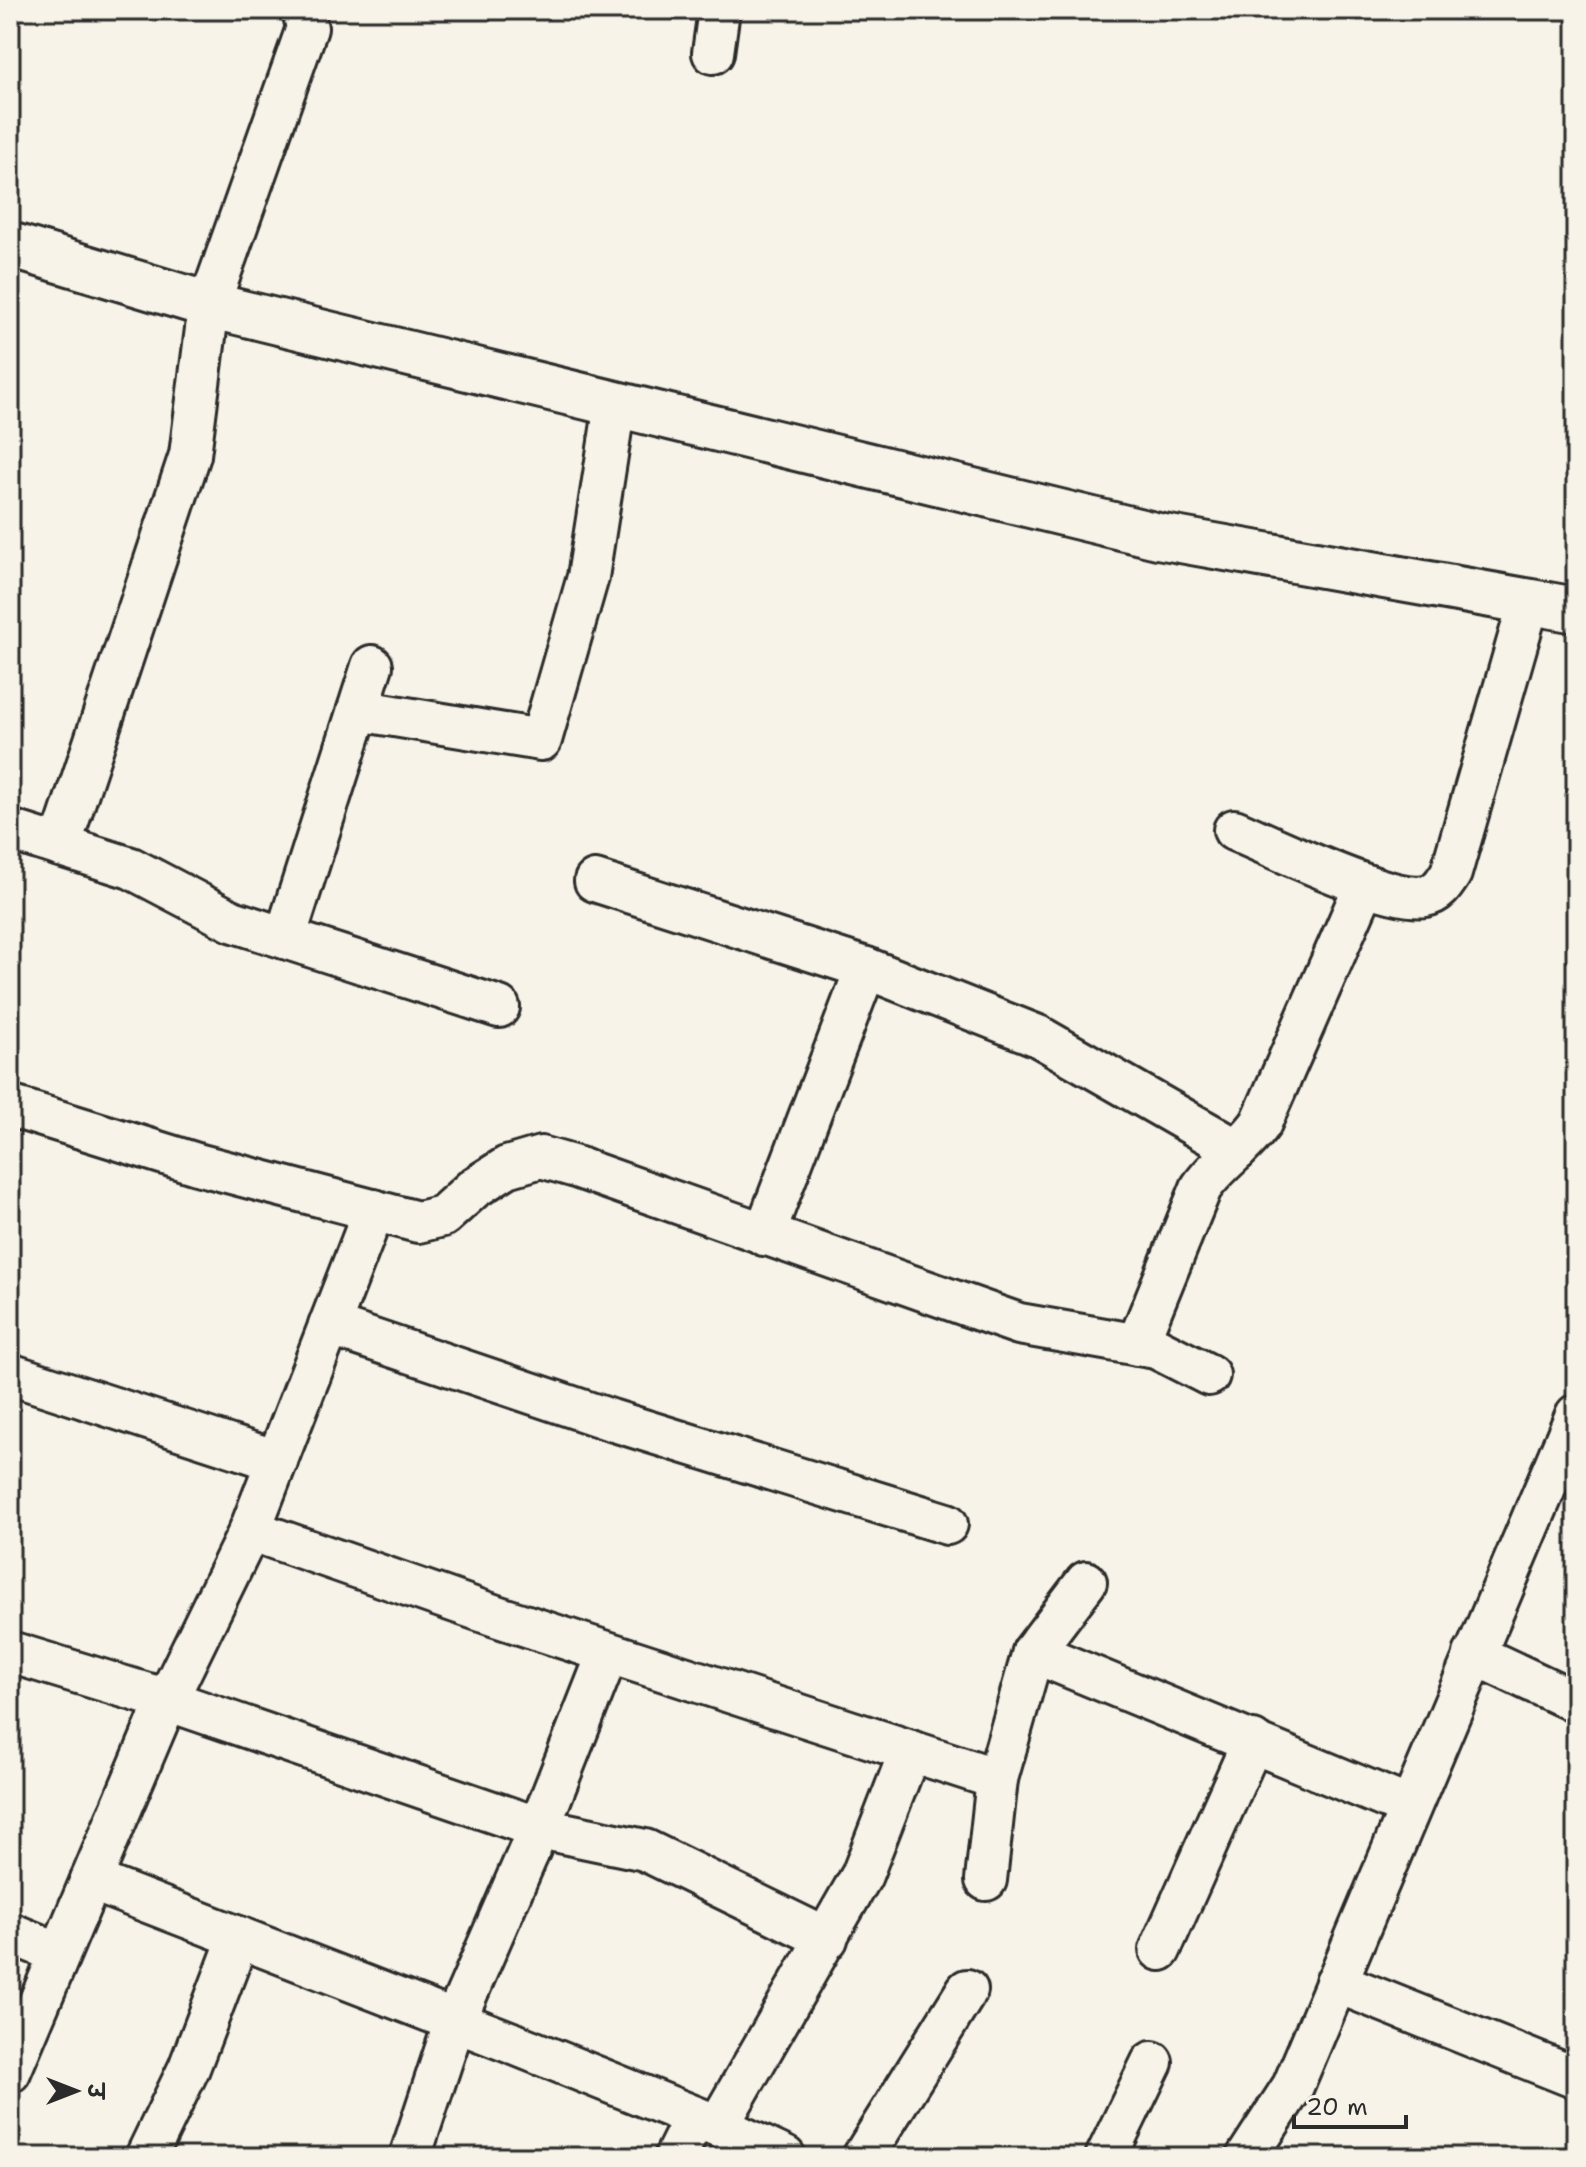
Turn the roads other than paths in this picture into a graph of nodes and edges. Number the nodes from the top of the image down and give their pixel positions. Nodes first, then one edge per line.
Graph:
1 (303, 10) edge
2 (719, 10) edge
3 (713, 53) dead end
4 (10, 245) edge
5 (209, 305) junction
6 (615, 404) junction
7 (1529, 602) junction
8 (1576, 610) edge
9 (372, 666) dead end
10 (358, 710) junction
11 (10, 830) edge
12 (1234, 830) dead end
13 (60, 846) junction
14 (595, 881) dead end
15 (1365, 885) junction
16 (285, 938) junction
17 (866, 968) junction
18 (499, 1007) dead end
19 (10, 1106) edge
20 (1237, 1150) junction
21 (374, 1210) junction
22 (764, 1235) junction
23 (329, 1325) junction
24 (1137, 1345) junction
25 (10, 1374) edge
26 (1209, 1375) dead end
27 (1573, 1430) edge
28 (277, 1461) junction
29 (947, 1524) dead end
30 (250, 1530) junction
31 (1086, 1582) dead end
32 (10, 1652) edge
33 (1033, 1652) junction
34 (608, 1653) junction
35 (1474, 1654) junction
36 (167, 1700) junction
37 (1576, 1702) edge
38 (1253, 1741) junction
39 (910, 1751) junction
40 (997, 1779) junction
41 (1409, 1807) junction
42 (539, 1828) junction
43 (91, 1880) junction
44 (986, 1880) dead end
45 (10, 1933) edge
46 (239, 1937) junction
47 (827, 1939) junction
48 (1160, 1950) dead end
49 (59, 1953) junction
50 (1336, 1982) junction
51 (967, 1990) dead end
52 (455, 2021) junction
53 (1152, 2062) dead end
54 (10, 2072) edge
55 (1576, 2078) edge
56 (706, 2121) junction
57 (146, 2157) edge
58 (410, 2157) edge
59 (675, 2157) edge
60 (785, 2157) edge
61 (863, 2157) edge
62 (1106, 2157) edge
63 (1247, 2157) edge

1 - 5 street
2 - 3 street
4 - 5 street
5 - 6 street
5 - 13 street
6 - 7 street
6 - 10 street
7 - 8 street
7 - 15 street
9 - 10 street
10 - 16 street
11 - 13 street
12 - 15 street
13 - 16 street
14 - 17 street
15 - 20 street
16 - 18 street
17 - 20 street
17 - 22 street
19 - 21 street
20 - 24 street
21 - 22 street
21 - 23 street
22 - 24 street
23 - 28 street
23 - 29 street
24 - 26 street
25 - 28 street
27 - 35 street
28 - 30 street
30 - 34 street
30 - 36 street
31 - 33 street
32 - 36 street
33 - 38 street
33 - 40 street
34 - 39 street
34 - 42 street
35 - 37 street
35 - 41 street
36 - 42 street
36 - 43 street
38 - 41 street
38 - 48 street
39 - 40 street
39 - 47 street
40 - 44 street
41 - 50 street
42 - 47 street
42 - 52 street
43 - 46 street
43 - 49 street
45 - 49 street
46 - 52 street
46 - 57 street
47 - 56 street
49 - 54 street
50 - 55 street
50 - 63 street
51 - 61 street
52 - 56 street
52 - 58 street
53 - 62 street
56 - 59 street
56 - 60 street

